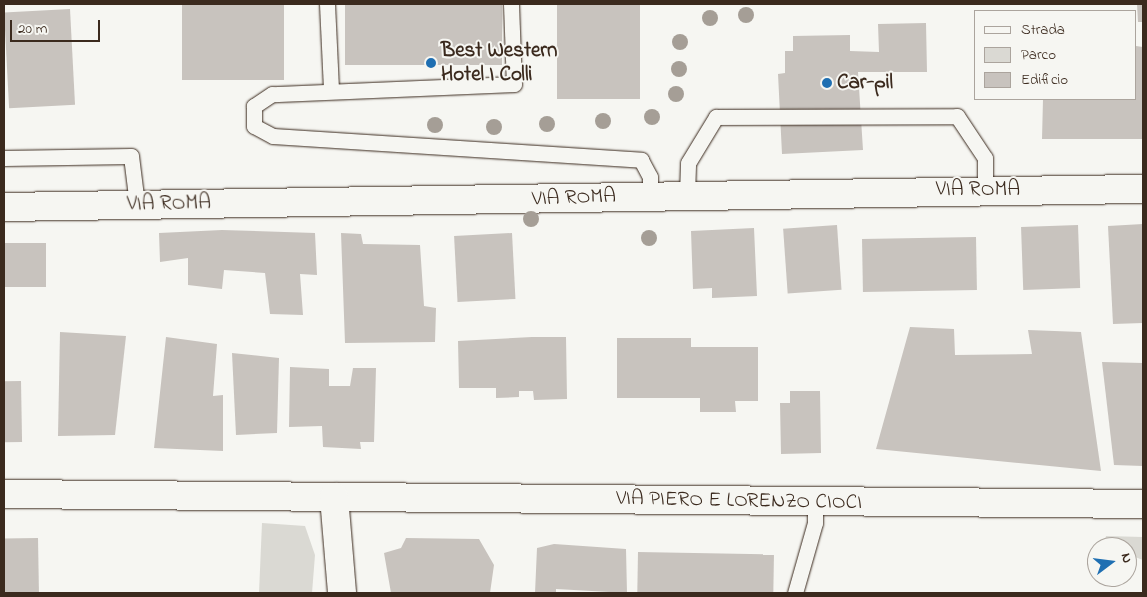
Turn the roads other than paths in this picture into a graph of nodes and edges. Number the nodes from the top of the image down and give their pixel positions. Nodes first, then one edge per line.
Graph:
1 (328, 4) edge
2 (511, 4) edge
3 (331, 90) junction
4 (4, 158) edge
5 (1143, 188) edge
6 (985, 190) junction
7 (687, 194) junction
8 (650, 195) junction
9 (137, 204) junction
10 (4, 207) edge
11 (4, 494) edge
12 (334, 497) junction
13 (815, 503) junction
14 (1143, 504) edge
15 (342, 593) edge
16 (795, 593) edge

1 - 3 lane
2 - 3 lane
3 - 8 lane
4 - 9 lane
5 - 6 street, VIA ROMA
6 - 7 street, VIA ROMA
6 - 7 lane
7 - 8 street, VIA ROMA
8 - 9 street, VIA ROMA
9 - 10 street, VIA ROMA
11 - 12 street, VIA PIERO E LORENZO CIOCI
12 - 13 street, VIA PIERO E LORENZO CIOCI
12 - 15 street
13 - 14 street, VIA PIERO E LORENZO CIOCI
13 - 16 lane

